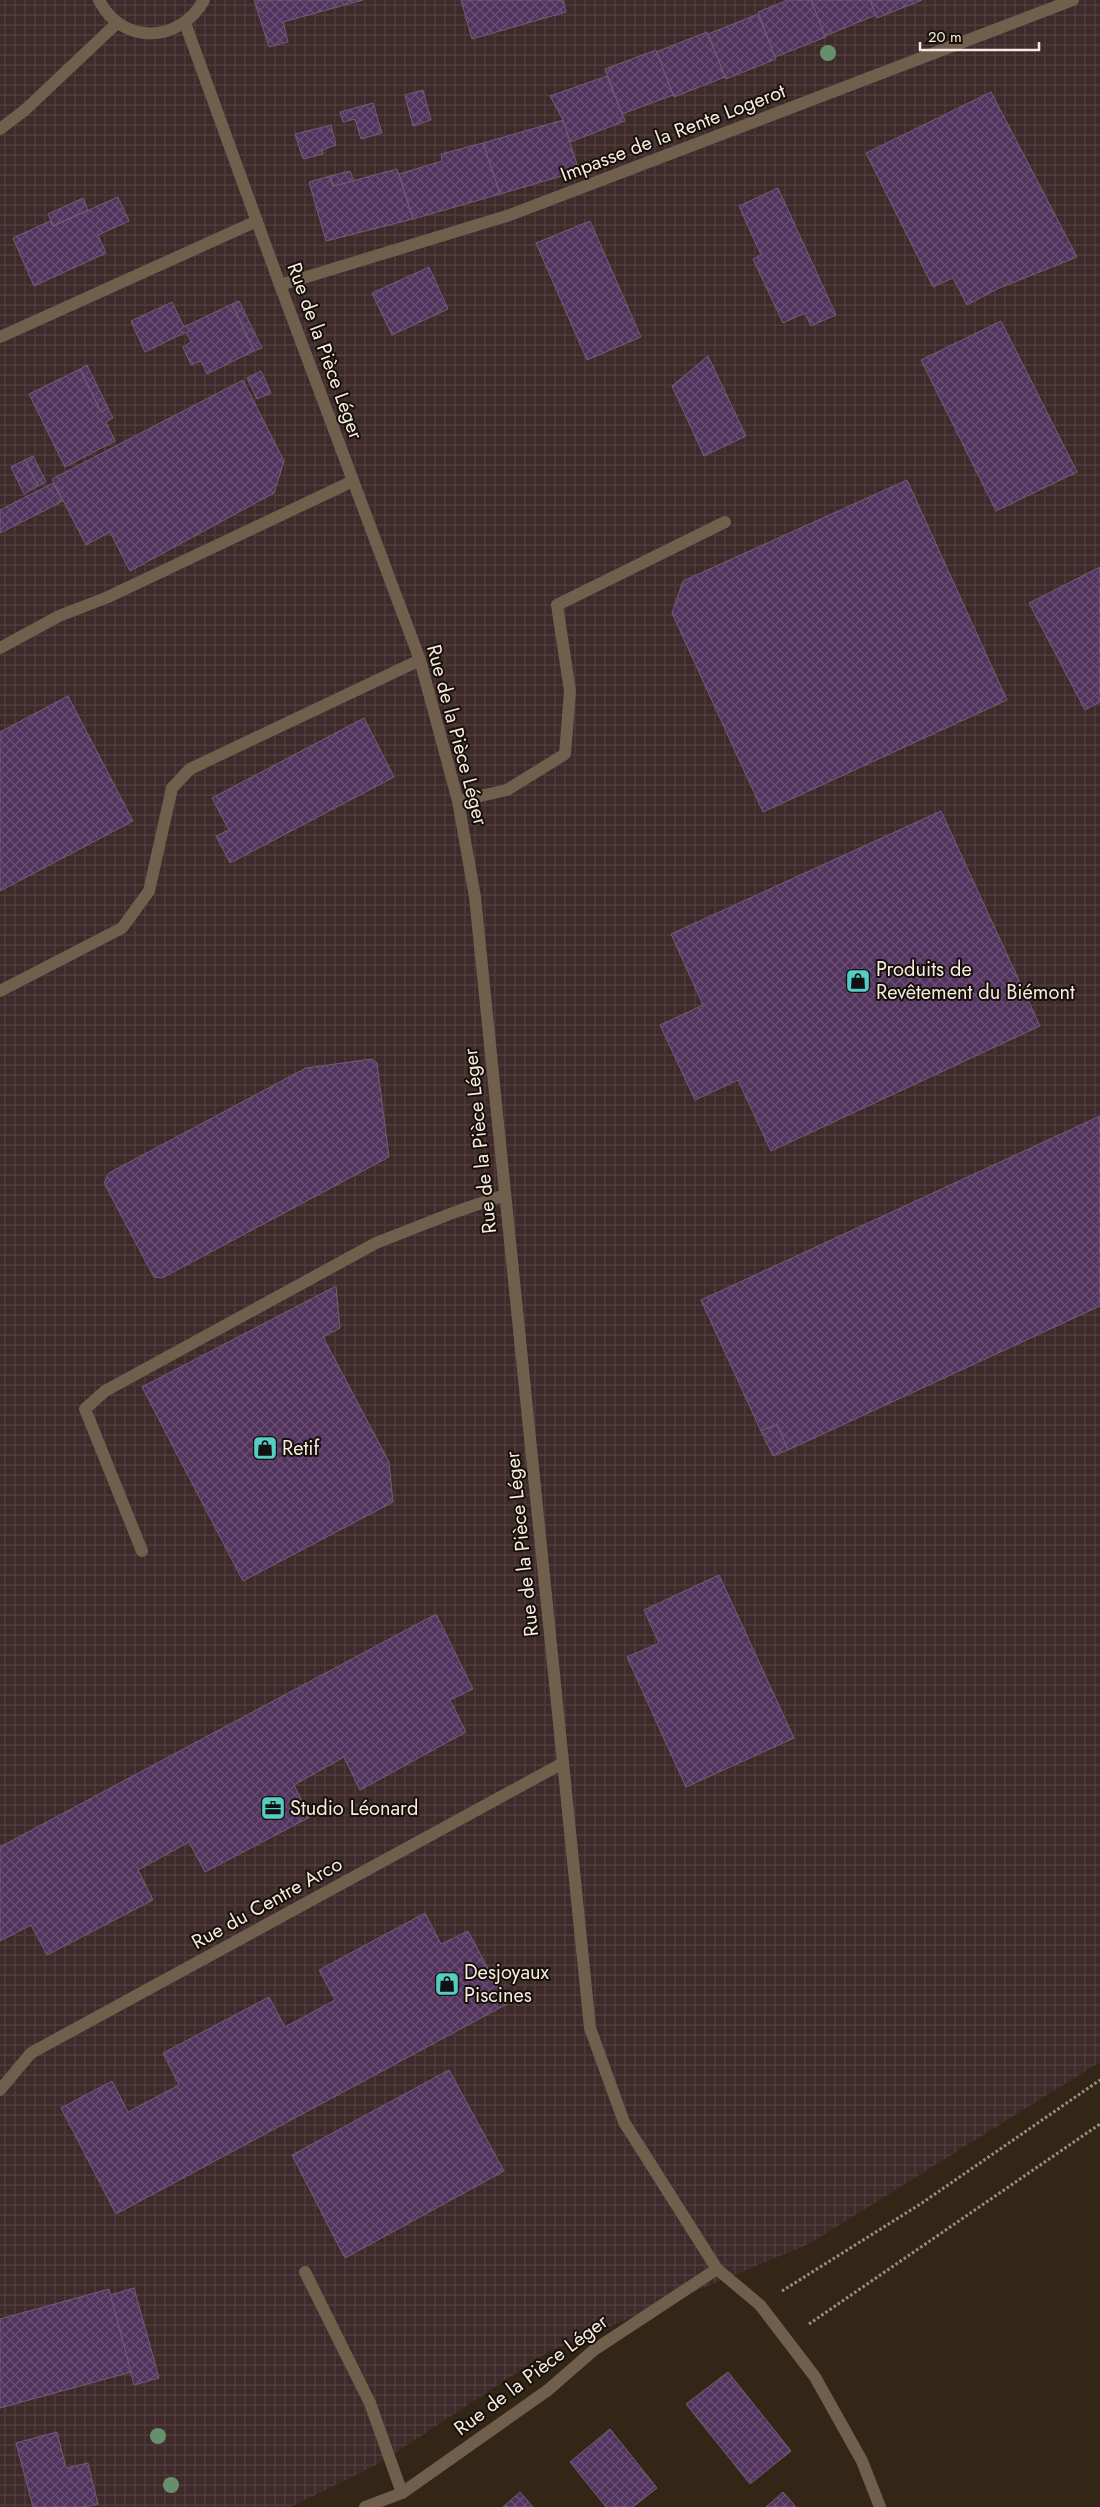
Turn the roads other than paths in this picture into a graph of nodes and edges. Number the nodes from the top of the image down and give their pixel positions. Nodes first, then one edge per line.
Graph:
1 (99, 0) edge
2 (204, 0) edge
3 (1073, 0) edge
4 (185, 22) junction
5 (117, 23) junction
6 (0, 129) edge
7 (257, 221) junction
8 (280, 285) junction
9 (0, 337) edge
10 (354, 481) junction
11 (725, 522) dead end
12 (0, 648) edge
13 (420, 660) junction
14 (458, 801) junction
15 (0, 991) edge
16 (505, 1196) junction
17 (142, 1551) dead end
18 (563, 1763) junction
19 (0, 2090) edge
20 (717, 2269) junction
21 (305, 2272) dead end
22 (402, 2493) junction
23 (365, 2507) edge
24 (880, 2507) edge

1 - 5 street
2 - 4 street
3 - 8 street, Impasse de la Rente Logerot
4 - 5 street
4 - 7 street, Rue de la Pièce Léger
5 - 6 street
7 - 8 street, Rue de la Pièce Léger
7 - 9 street
8 - 10 street, Rue de la Pièce Léger
10 - 12 street
10 - 13 street, Rue de la Pièce Léger
11 - 14 street
13 - 14 street, Rue de la Pièce Léger
13 - 15 street
14 - 16 street, Rue de la Pièce Léger
16 - 17 street
16 - 18 street, Rue de la Pièce Léger
18 - 19 street, Rue du Centre Arco
18 - 20 street, Rue de la Pièce Léger
20 - 22 street, Rue de la Pièce Léger
20 - 24 street, Rue de la Pièce Léger
21 - 22 street
22 - 23 street, Rue de la Pièce Léger

